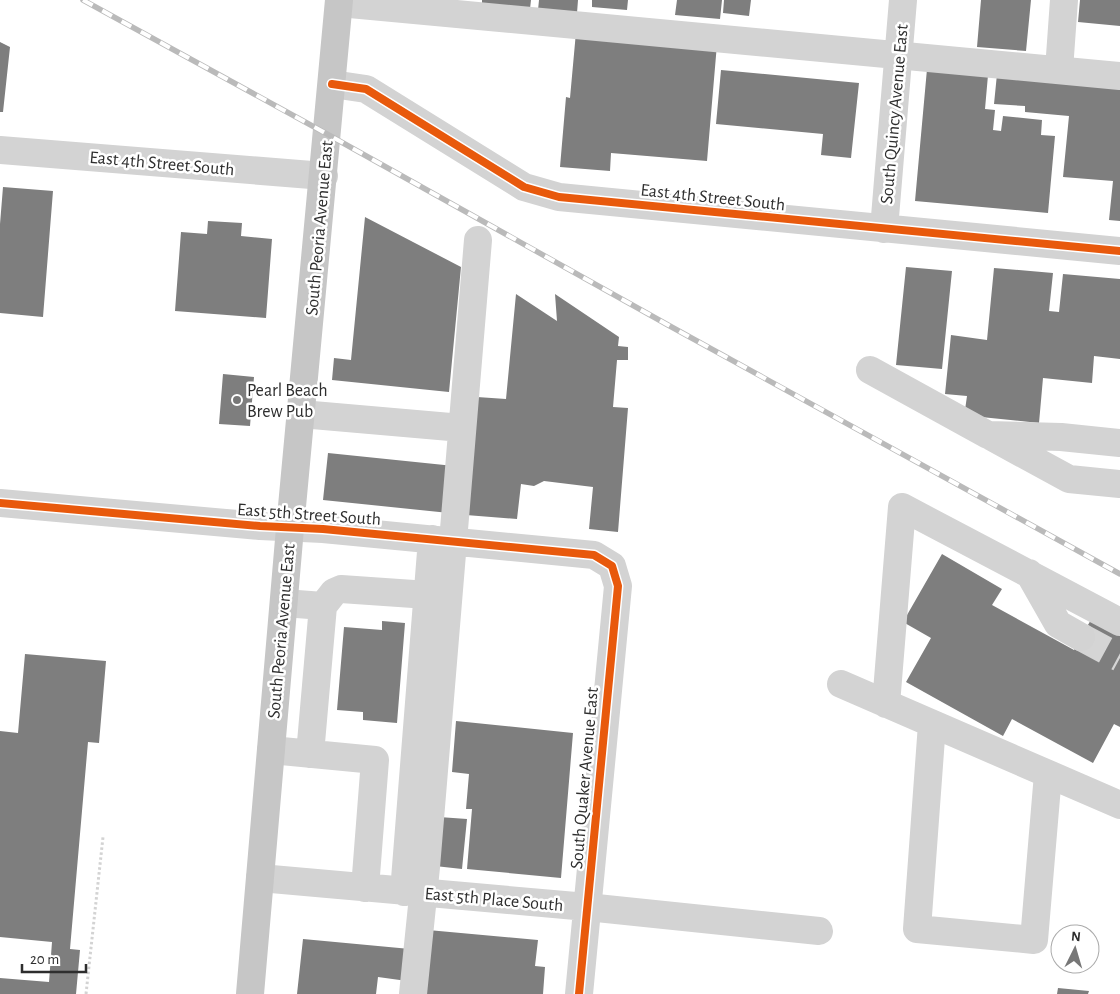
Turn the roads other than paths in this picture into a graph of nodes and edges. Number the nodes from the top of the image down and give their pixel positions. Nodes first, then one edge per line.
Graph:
1 (903, 0) edge
2 (1064, 0) edge
3 (339, 1) edge
4 (898, 55) junction
5 (1059, 70) junction
6 (1120, 76) edge
7 (332, 84) junction
8 (0, 150) edge
9 (324, 176) junction
10 (884, 229) junction
11 (478, 240) dead end
12 (1120, 251) edge
13 (870, 370) dead end
14 (301, 414) junction
15 (462, 428) junction
16 (988, 435) junction
17 (1120, 443) edge
18 (1120, 484) edge
19 (0, 503) edge
20 (290, 528) junction
21 (443, 540) junction
22 (612, 566) joint
23 (1029, 574) junction
24 (428, 594) junction
25 (284, 603) junction
26 (323, 606) junction
27 (1120, 622) edge
28 (1081, 637) tunnel mouth
29 (841, 684) dead end
30 (886, 704) junction
31 (932, 724) junction
32 (271, 750) junction
33 (310, 754) junction
34 (1048, 774) junction
35 (1120, 805) edge
36 (260, 878) junction
37 (365, 888) junction
38 (413, 892) junction
39 (587, 907) junction
40 (818, 931) dead end
41 (250, 994) edge
42 (413, 994) edge
43 (579, 994) edge

1 - 4 street, South Quincy Avenue East
2 - 5 street
3 - 4 street
3 - 7 main road, South Peoria Avenue East
4 - 5 street
4 - 10 street, South Quincy Avenue East
5 - 6 street
7 - 9 main road, South Peoria Avenue East
7 - 10 street, East 4th Street South
8 - 9 street, East 4th Street South
9 - 14 main road, South Peoria Avenue East
10 - 12 street, East 4th Street South
11 - 15 street
13 - 16 street
14 - 15 street
14 - 20 main road, South Peoria Avenue East
15 - 21 street
16 - 17 street
16 - 18 street
19 - 20 street, East 5th Street South
20 - 21 street, East 5th Street South
20 - 25 main road, South Peoria Avenue East
21 - 22 street, East 5th Street South
21 - 24 street
21 - 38 street
22 - 39 street, South Quaker Avenue East
23 - 27 street
23 - 28 street
23 - 30 street
24 - 26 street
24 - 38 street
25 - 26 street
25 - 32 main road, South Peoria Avenue East
26 - 33 street
29 - 30 street
30 - 31 street
31 - 34 street
31 - 34 street
32 - 33 street
32 - 36 main road, South Peoria Avenue East
33 - 37 street
34 - 35 street
36 - 37 street, East 5th Place South
36 - 41 main road, South Peoria Avenue East
37 - 38 street, East 5th Place South
38 - 39 street, East 5th Place South
38 - 42 street
39 - 40 street, East 5th Place South
39 - 43 street, South Quaker Avenue East

